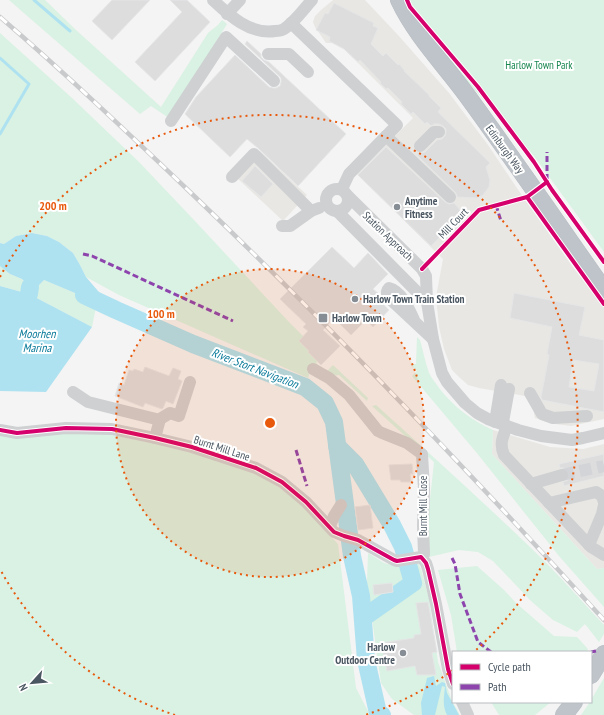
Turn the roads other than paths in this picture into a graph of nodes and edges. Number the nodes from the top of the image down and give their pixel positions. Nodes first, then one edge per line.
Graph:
1 (213, 0) edge
2 (240, 0) edge
3 (312, 0) edge
4 (397, 3) edge
5 (227, 14) junction
6 (291, 23) junction
7 (269, 32) junction
8 (308, 72) dead end
9 (274, 81) dead end
10 (171, 121) dead end
11 (439, 132) dead end
12 (386, 136) junction
13 (420, 146) dead end
14 (232, 177) dead end
15 (345, 192) junction
16 (450, 197) dead end
17 (332, 208) junction
18 (312, 211) junction
19 (282, 226) dead end
20 (604, 290) edge
21 (427, 302) junction
22 (415, 322) dead end
23 (433, 339) junction
24 (313, 370) dead end
25 (190, 382) dead end
26 (505, 387) dead end
27 (72, 392) dead end
28 (530, 393) dead end
29 (587, 416) dead end
30 (557, 418) junction
31 (160, 420) junction
32 (501, 424) junction
33 (0, 430) edge
34 (604, 433) edge
35 (155, 438) junction
36 (557, 438) junction
37 (562, 475) tunnel mouth
38 (532, 484) junction
39 (549, 503) junction
40 (604, 503) edge
41 (341, 504) dead end
42 (332, 529) junction
43 (589, 545) junction
44 (604, 555) edge
45 (419, 557) junction
46 (604, 654) edge
47 (592, 673) edge
48 (452, 681) edge
49 (462, 703) edge
50 (573, 703) edge
51 (468, 715) edge
52 (564, 715) edge

1 - 5 street
2 - 5 street
3 - 6 street
4 - 20 highway, Edinburgh Way
5 - 7 street
6 - 7 street
6 - 12 street
7 - 8 street
9 - 10 street
11 - 13 street
12 - 15 street
12 - 16 street
14 - 18 street
15 - 17 street
15 - 17 street
15 - 21 street, Station Approach
17 - 18 street
17 - 21 street, Station Approach
18 - 19 street
21 - 23 street, Station Approach
22 - 23 street
23 - 32 street, Station Approach
24 - 45 street, Burnt Mill Close
25 - 31 street
26 - 32 street
27 - 31 street
28 - 30 street
29 - 30 street
30 - 36 street
31 - 35 street
32 - 36 street, Station Approach
32 - 38 street
33 - 35 street, Burnt Mill Lane
34 - 36 street, Station Approach
35 - 42 street, Burnt Mill Lane
37 - 38 street
38 - 39 street
39 - 40 street
39 - 43 street
40 - 43 street
41 - 42 street
42 - 45 street, Burnt Mill Lane
43 - 44 street
45 - 48 street
46 - 47 highway
49 - 51 street
50 - 52 highway

